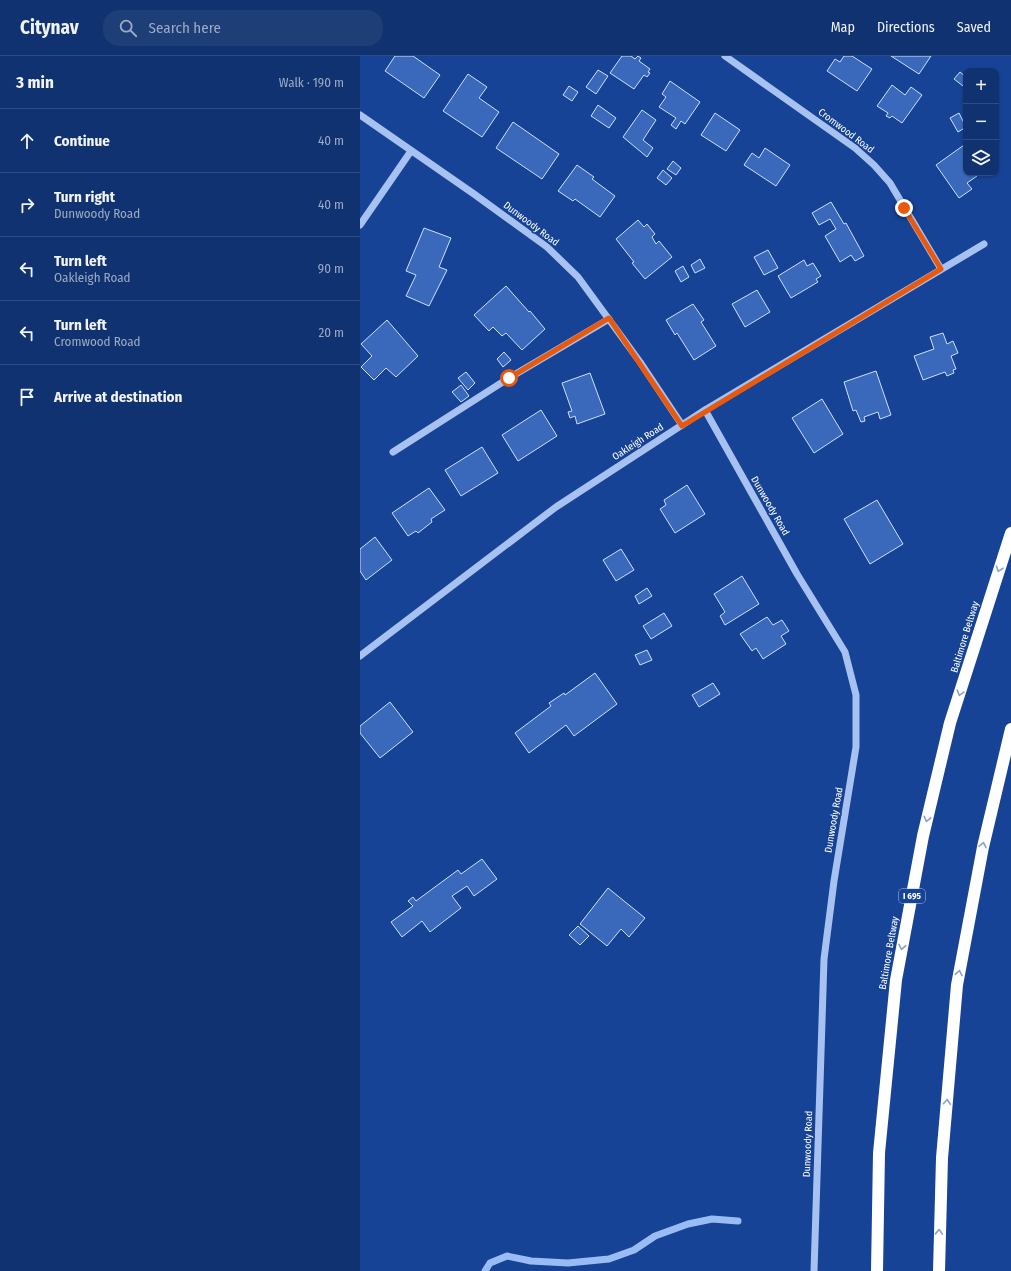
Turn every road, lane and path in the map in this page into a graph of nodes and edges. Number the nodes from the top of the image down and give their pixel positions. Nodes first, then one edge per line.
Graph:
1 (725, 56) edge
2 (360, 115) edge
3 (411, 151) junction
4 (360, 225) edge
5 (984, 244) dead end
6 (941, 269) junction
7 (609, 318) junction
8 (706, 410) junction
9 (682, 426) junction
10 (393, 452) dead end
11 (1011, 532) edge
12 (360, 656) edge
13 (1011, 729) edge
14 (814, 1271) edge
15 (877, 1271) edge
16 (939, 1271) edge

1 - 6 street, Cromwood Road
2 - 3 street, Dunwoody Road
3 - 4 street
3 - 7 street, Dunwoody Road
5 - 6 street, Oakleigh Road
6 - 8 street, Oakleigh Road
7 - 9 street, Dunwoody Road
7 - 10 street
8 - 9 street, Oakleigh Road
8 - 14 street, Dunwoody Road
9 - 12 street, Oakleigh Road
11 -> 15 highway, Baltimore Beltway / I 695
16 -> 13 highway

